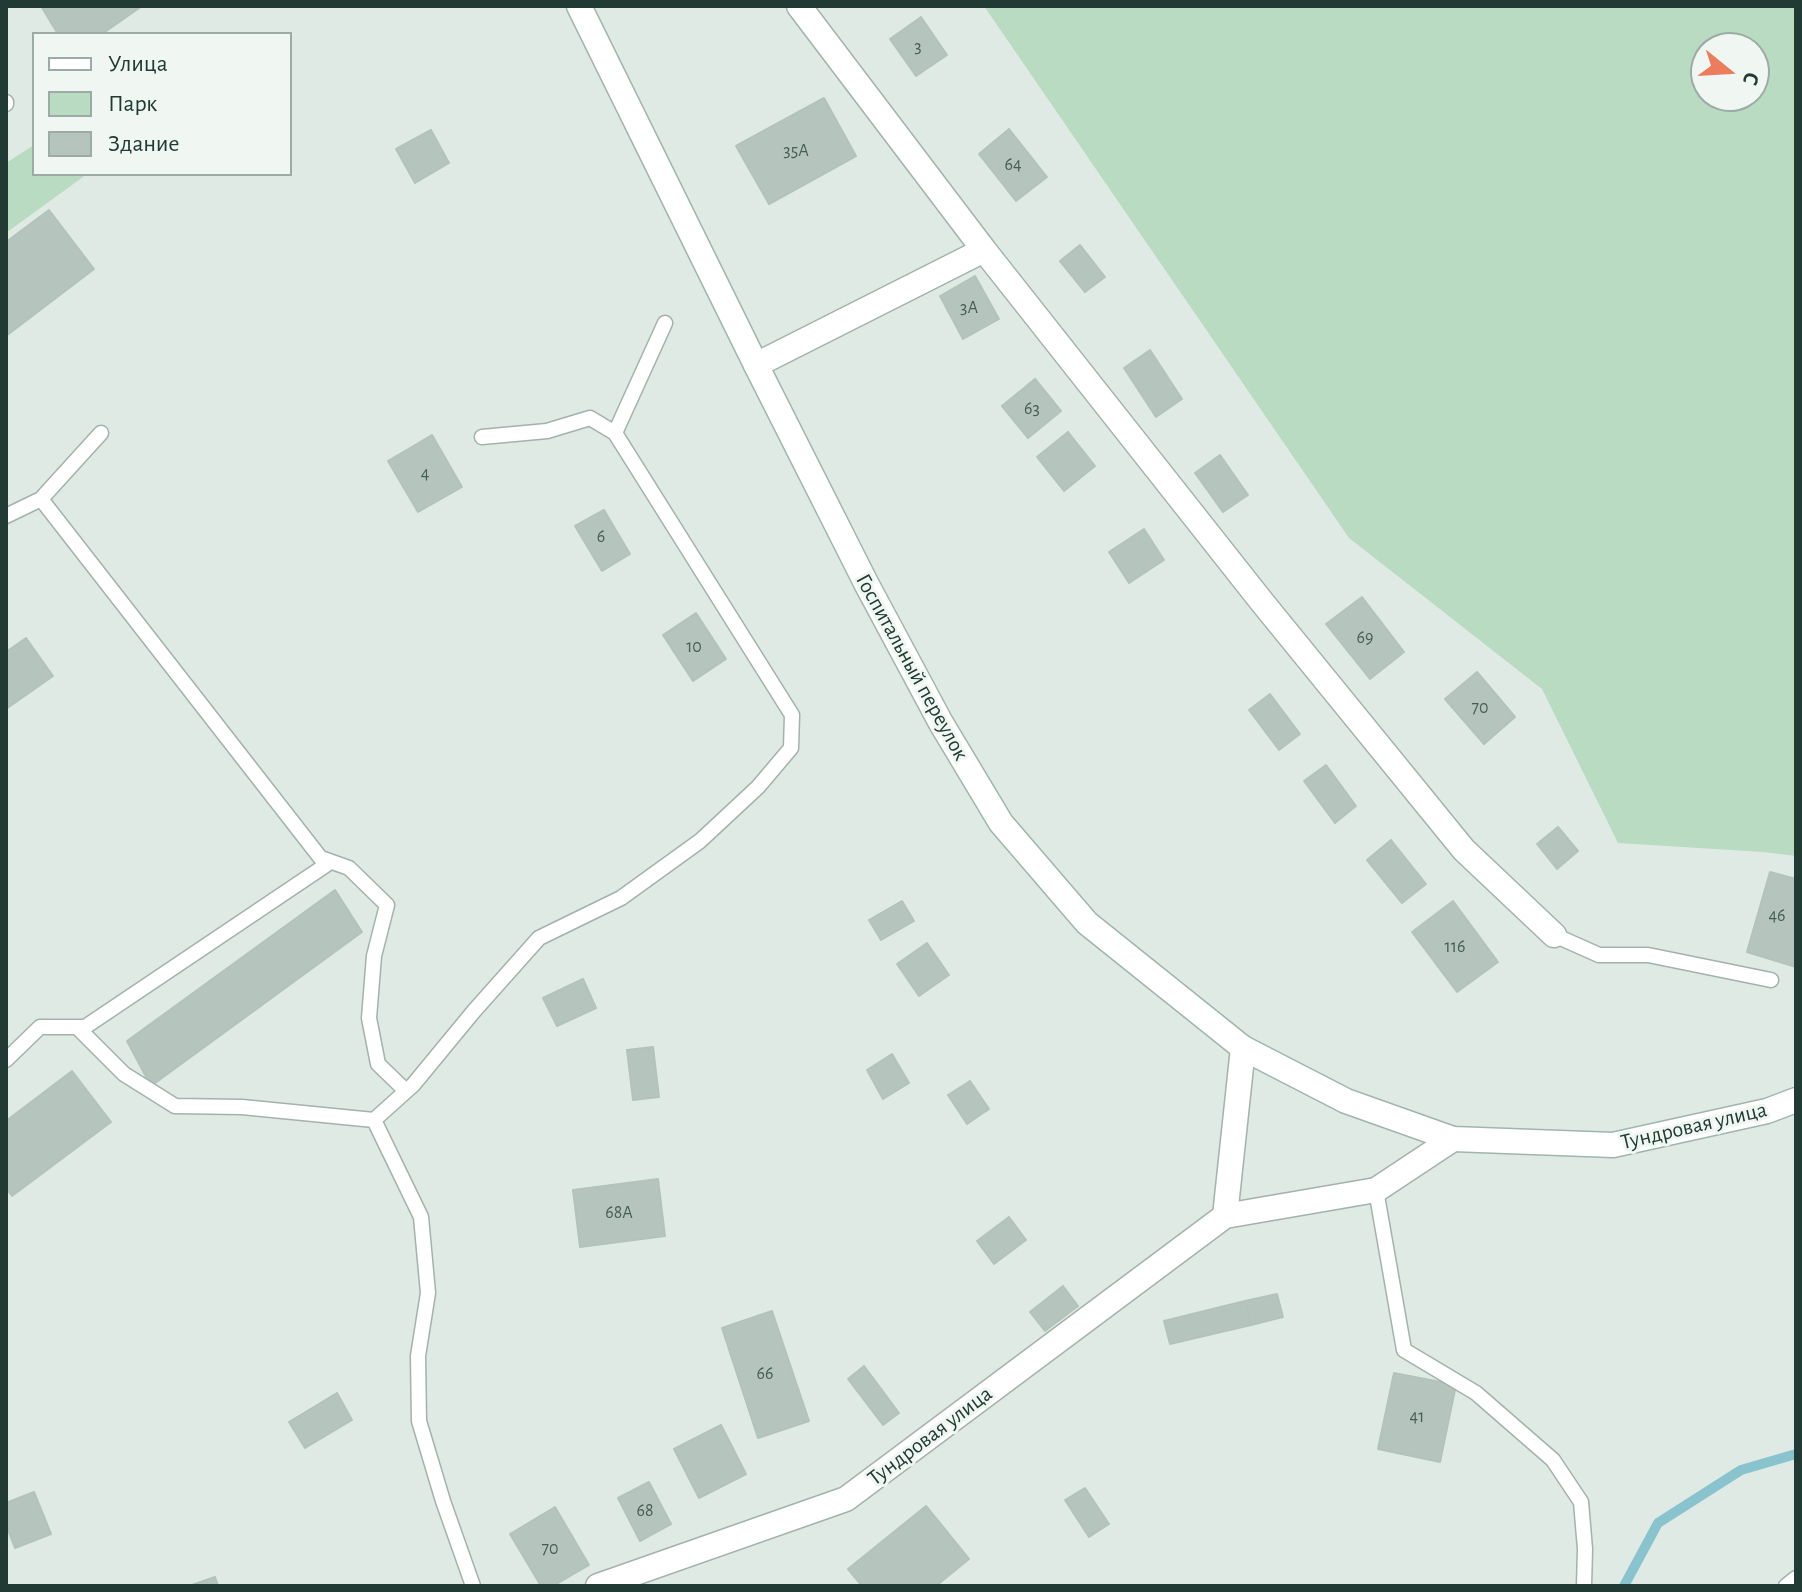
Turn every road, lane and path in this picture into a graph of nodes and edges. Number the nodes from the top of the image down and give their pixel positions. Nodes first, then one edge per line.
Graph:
1 (579, 6) edge
2 (799, 6) edge
3 (984, 250) junction
4 (665, 323) dead end
5 (756, 365) junction
6 (101, 433) dead end
7 (615, 433) junction
8 (482, 437) dead end
9 (41, 499) junction
10 (6, 516) edge
11 (319, 857) junction
12 (1554, 935) joint
13 (1771, 980) dead end
14 (77, 1027) junction
15 (1243, 1048) junction
16 (6, 1060) edge
17 (406, 1091) junction
18 (1796, 1100) edge
19 (374, 1120) junction
20 (1453, 1139) junction
21 (1376, 1190) junction
22 (1225, 1216) junction
23 (1796, 1578) edge
24 (473, 1586) edge
25 (598, 1586) edge
26 (1584, 1586) edge
27 (1786, 1586) edge

1 - 5 street, Госпитальный переулок
2 - 3 street
3 - 5 street
3 - 12 street
4 - 7 lane
5 - 15 street, Госпитальный переулок
6 - 9 lane
7 - 8 lane
7 - 17 lane
9 - 10 lane
9 - 11 lane
11 - 14 lane
11 - 17 lane
12 - 13 lane
14 - 16 lane
14 - 19 lane
15 - 20 street, Госпитальный переулок
15 - 22 street
17 - 19 lane
18 - 20 street, Тундровая улица
19 - 24 lane
20 - 21 street, Тундровая улица
21 - 22 street, Тундровая улица
21 - 26 lane
22 - 25 street, Тундровая улица
23 - 27 lane

